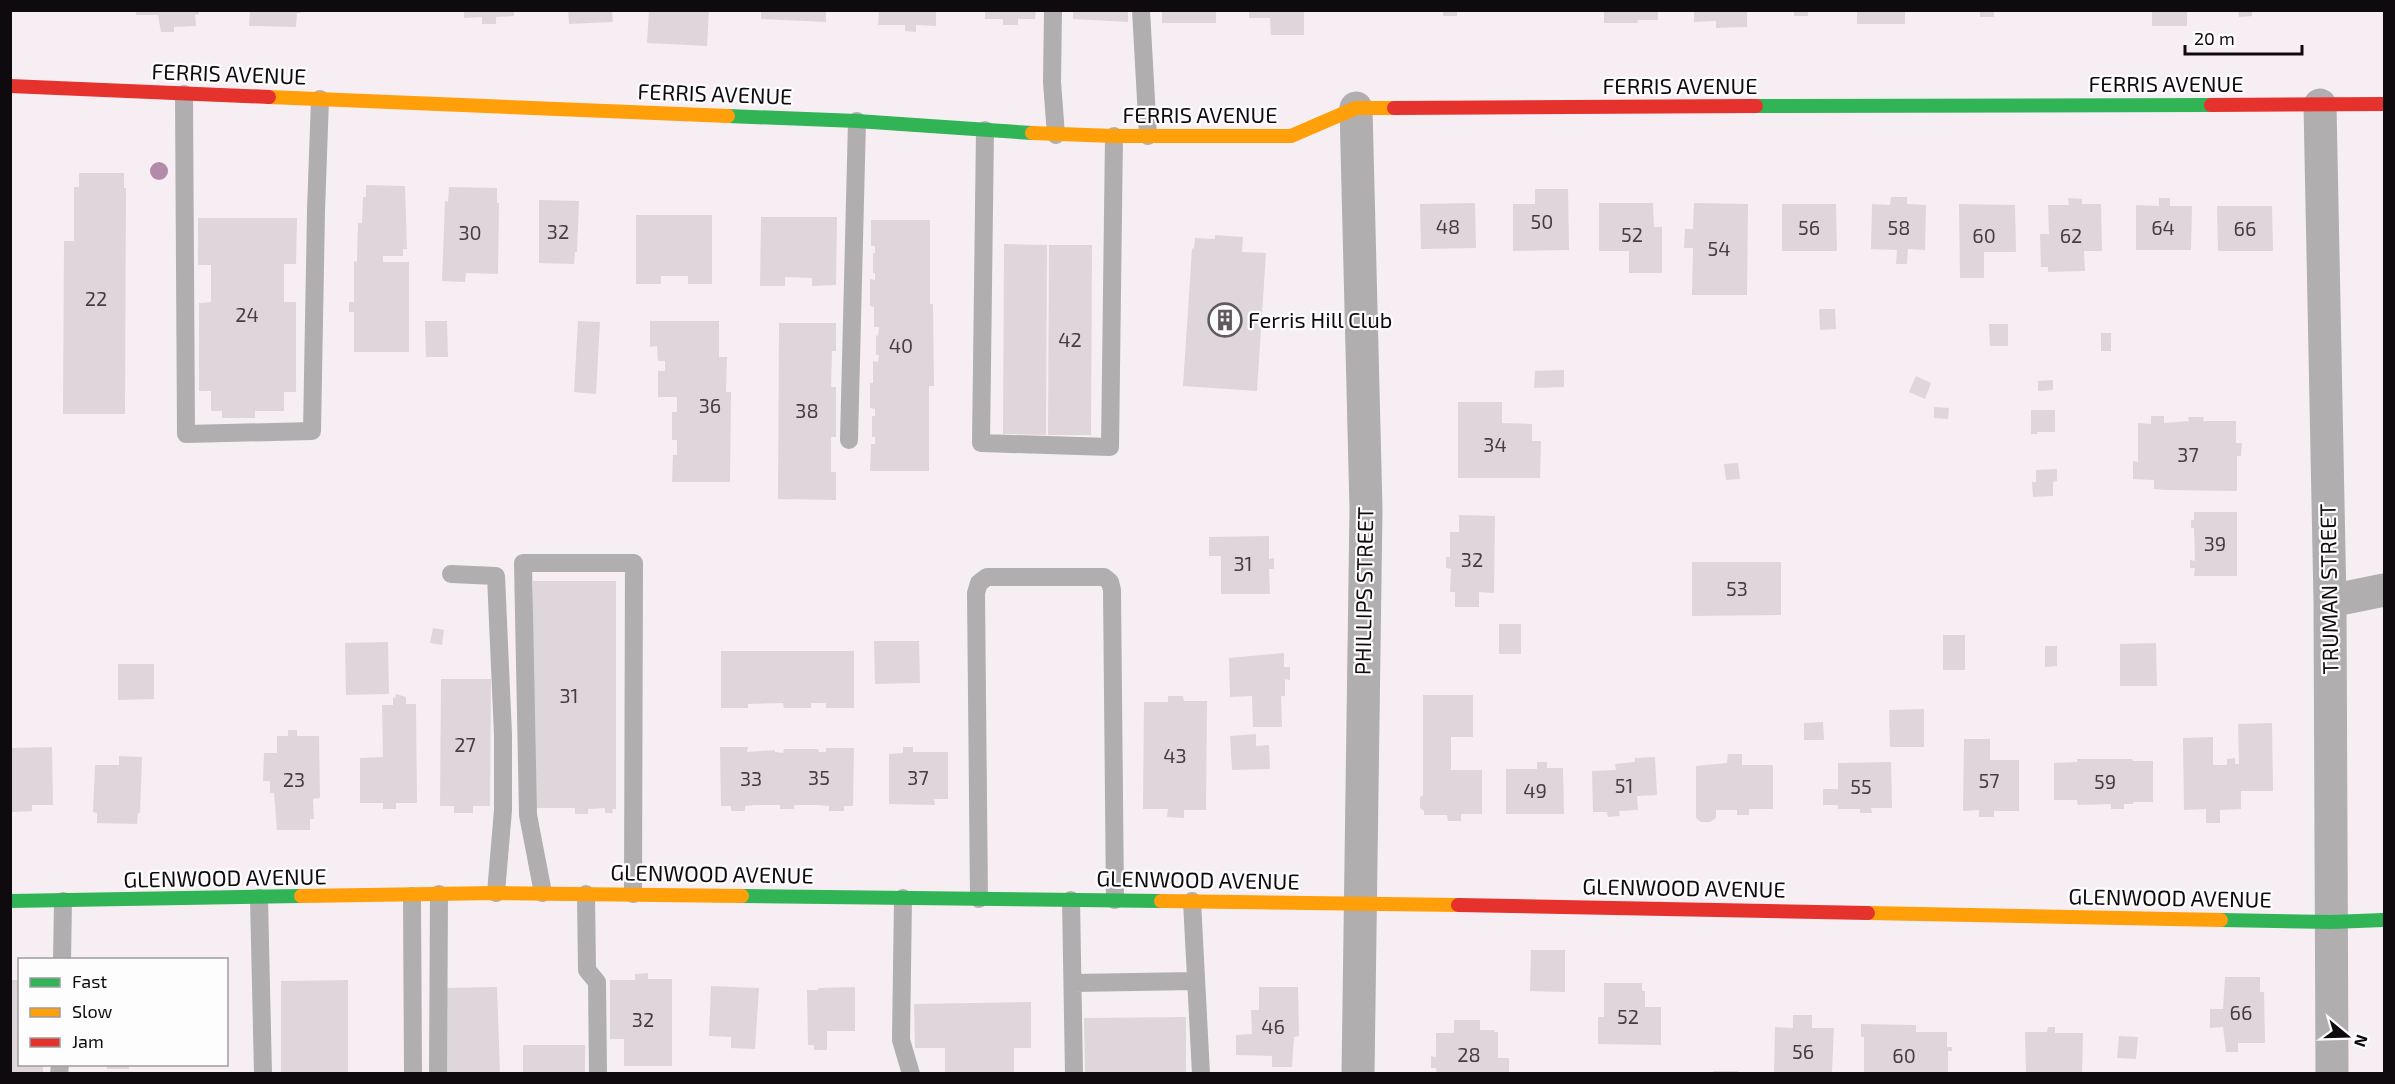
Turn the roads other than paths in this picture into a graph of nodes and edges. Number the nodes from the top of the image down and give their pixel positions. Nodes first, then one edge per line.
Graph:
1 (1053, 10) edge
2 (1141, 10) edge
3 (10, 86) edge
4 (184, 93) junction
5 (321, 99) junction
6 (2385, 104) edge
7 (2320, 105) junction
8 (1356, 108) junction
9 (857, 121) junction
10 (985, 130) junction
11 (1056, 135) junction
12 (1114, 136) junction
13 (1148, 136) junction
14 (849, 440) dead end
15 (451, 574) dead end
16 (2385, 590) edge
17 (2330, 601) junction
18 (496, 893) junction
19 (543, 893) junction
20 (439, 894) junction
21 (586, 894) junction
22 (633, 894) junction
23 (412, 896) junction
24 (259, 898) junction
25 (903, 898) junction
26 (979, 898) junction
27 (1071, 900) junction
28 (1115, 900) junction
29 (10, 901) edge
30 (63, 901) junction
31 (1192, 901) junction
32 (1359, 903) junction
33 (2385, 920) edge
34 (2331, 922) junction
35 (62, 958) edge
36 (1196, 981) junction
37 (1073, 983) junction
38 (263, 1074) edge
39 (413, 1074) edge
40 (438, 1074) edge
41 (598, 1074) edge
42 (911, 1074) edge
43 (1074, 1074) edge
44 (1201, 1074) edge
45 (1358, 1074) edge
46 (2332, 1074) edge

1 - 11 lane
2 - 13 lane
3 - 4 street, FERRIS AVENUE
4 - 5 street, FERRIS AVENUE
4 - 5 lane
5 - 9 street, FERRIS AVENUE
6 - 7 street, FERRIS AVENUE
7 - 8 street, FERRIS AVENUE
7 - 17 street, TRUMAN STREET
8 - 13 street, FERRIS AVENUE
8 - 32 street, PHILLIPS STREET
9 - 10 street, FERRIS AVENUE
9 - 14 lane
10 - 11 street, FERRIS AVENUE
10 - 12 lane
11 - 12 street, FERRIS AVENUE
12 - 13 street, FERRIS AVENUE
15 - 18 lane
16 - 17 street
17 - 34 street, TRUMAN STREET
18 - 19 street, GLENWOOD AVENUE
18 - 20 street, GLENWOOD AVENUE
19 - 21 street, GLENWOOD AVENUE
19 - 22 lane
20 - 23 street, GLENWOOD AVENUE
20 - 40 lane
21 - 22 street, GLENWOOD AVENUE
21 - 41 lane
22 - 25 street, GLENWOOD AVENUE
23 - 24 street, GLENWOOD AVENUE
23 - 39 lane
24 - 30 street, GLENWOOD AVENUE
24 - 38 lane
25 - 26 street, GLENWOOD AVENUE
25 - 42 lane
26 - 27 street, GLENWOOD AVENUE
26 - 28 lane
27 - 28 street, GLENWOOD AVENUE
27 - 37 lane
28 - 31 street, GLENWOOD AVENUE
29 - 30 street, GLENWOOD AVENUE
30 - 35 lane
31 - 32 street, GLENWOOD AVENUE
31 - 36 lane
32 - 34 street, GLENWOOD AVENUE
32 - 45 street, PHILLIPS STREET
33 - 34 street, GLENWOOD AVENUE
34 - 46 street, TRUMAN STREET
36 - 37 lane
36 - 44 lane
37 - 43 lane

